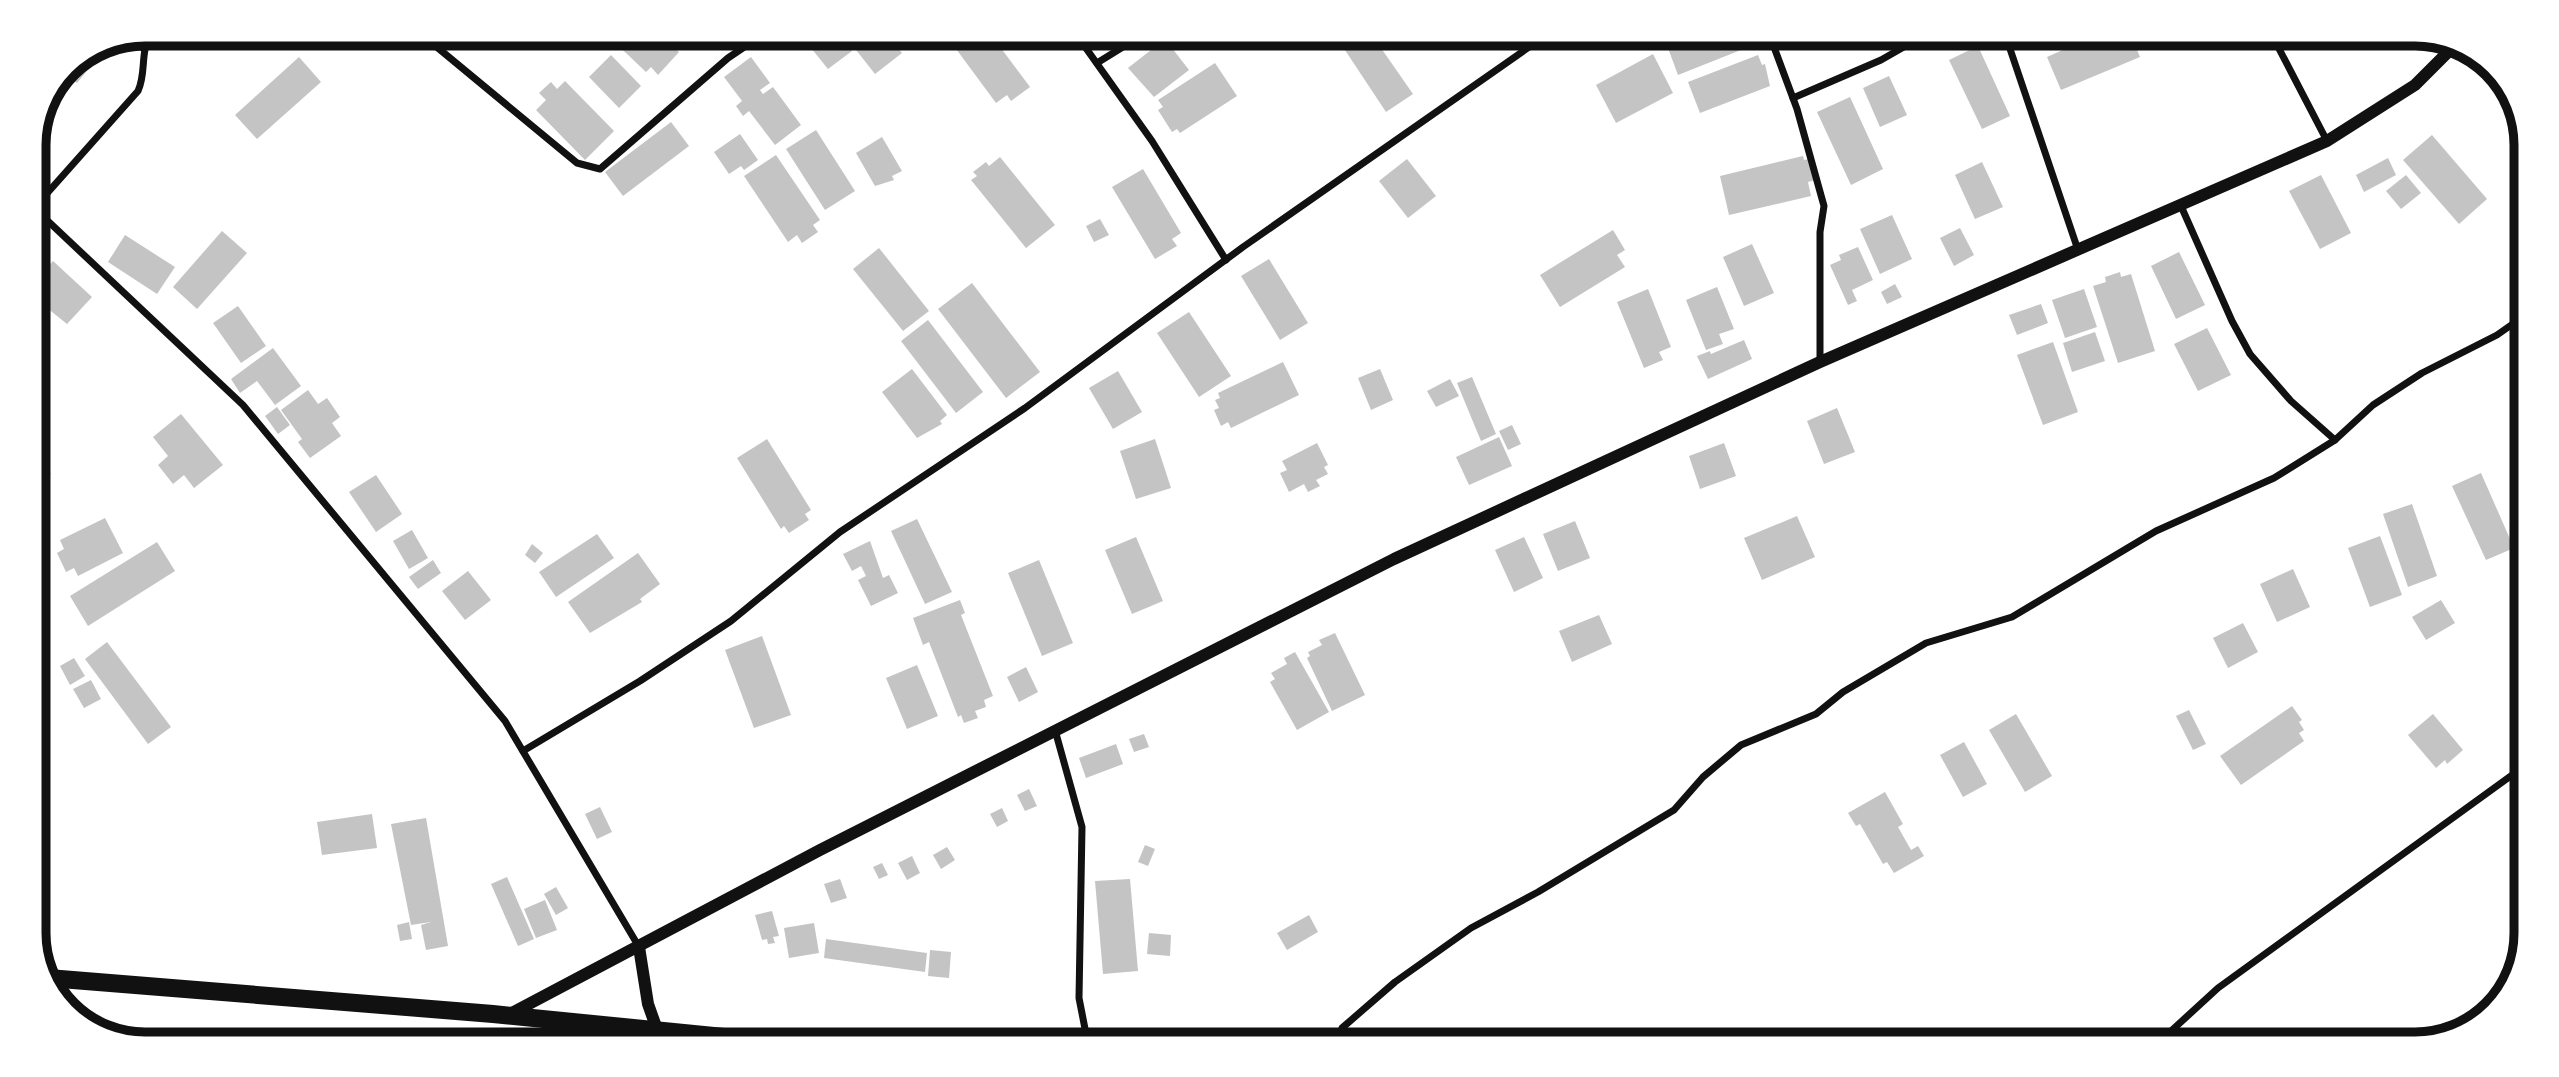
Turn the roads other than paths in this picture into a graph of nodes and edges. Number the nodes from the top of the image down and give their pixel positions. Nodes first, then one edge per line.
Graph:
1 (140, 46) edge
2 (146, 46) edge
3 (436, 46) edge
4 (747, 46) edge
5 (1085, 46) edge
6 (1124, 46) edge
7 (1531, 46) edge
8 (1774, 46) edge
9 (1906, 46) edge
10 (2009, 46) edge
11 (2278, 46) edge
12 (144, 49) junction
13 (2448, 52) edge
14 (1097, 63) junction
15 (1793, 98) junction
16 (2327, 141) junction
17 (46, 194) edge
18 (2180, 206) junction
19 (46, 218) edge
20 (2078, 250) junction
21 (1226, 260) junction
22 (2513, 324) edge
23 (1820, 362) junction
24 (2335, 440) junction
25 (1055, 730) junction
26 (523, 751) junction
27 (2514, 774) edge
28 (639, 947) junction
29 (57, 979) edge
30 (506, 1016) junction
31 (635, 1032) edge
32 (658, 1032) edge
33 (1086, 1032) edge
34 (1341, 1032) edge
35 (2170, 1032) edge

1 - 12 street
2 - 12 street
3 - 4 street
5 - 14 street
6 - 14 street
7 - 21 street
8 - 15 street
9 - 15 street
10 - 20 street
11 - 16 street
12 - 17 street
13 - 16 street
14 - 21 street
15 - 23 street
16 - 18 street
18 - 20 street
18 - 24 street
19 - 26 street
20 - 23 street
21 - 26 street
22 - 24 street
23 - 25 street
24 - 34 street
25 - 28 street
25 - 33 street
26 - 28 street
27 - 35 street
28 - 30 street
28 - 32 street
29 - 30 highway
30 - 31 highway

